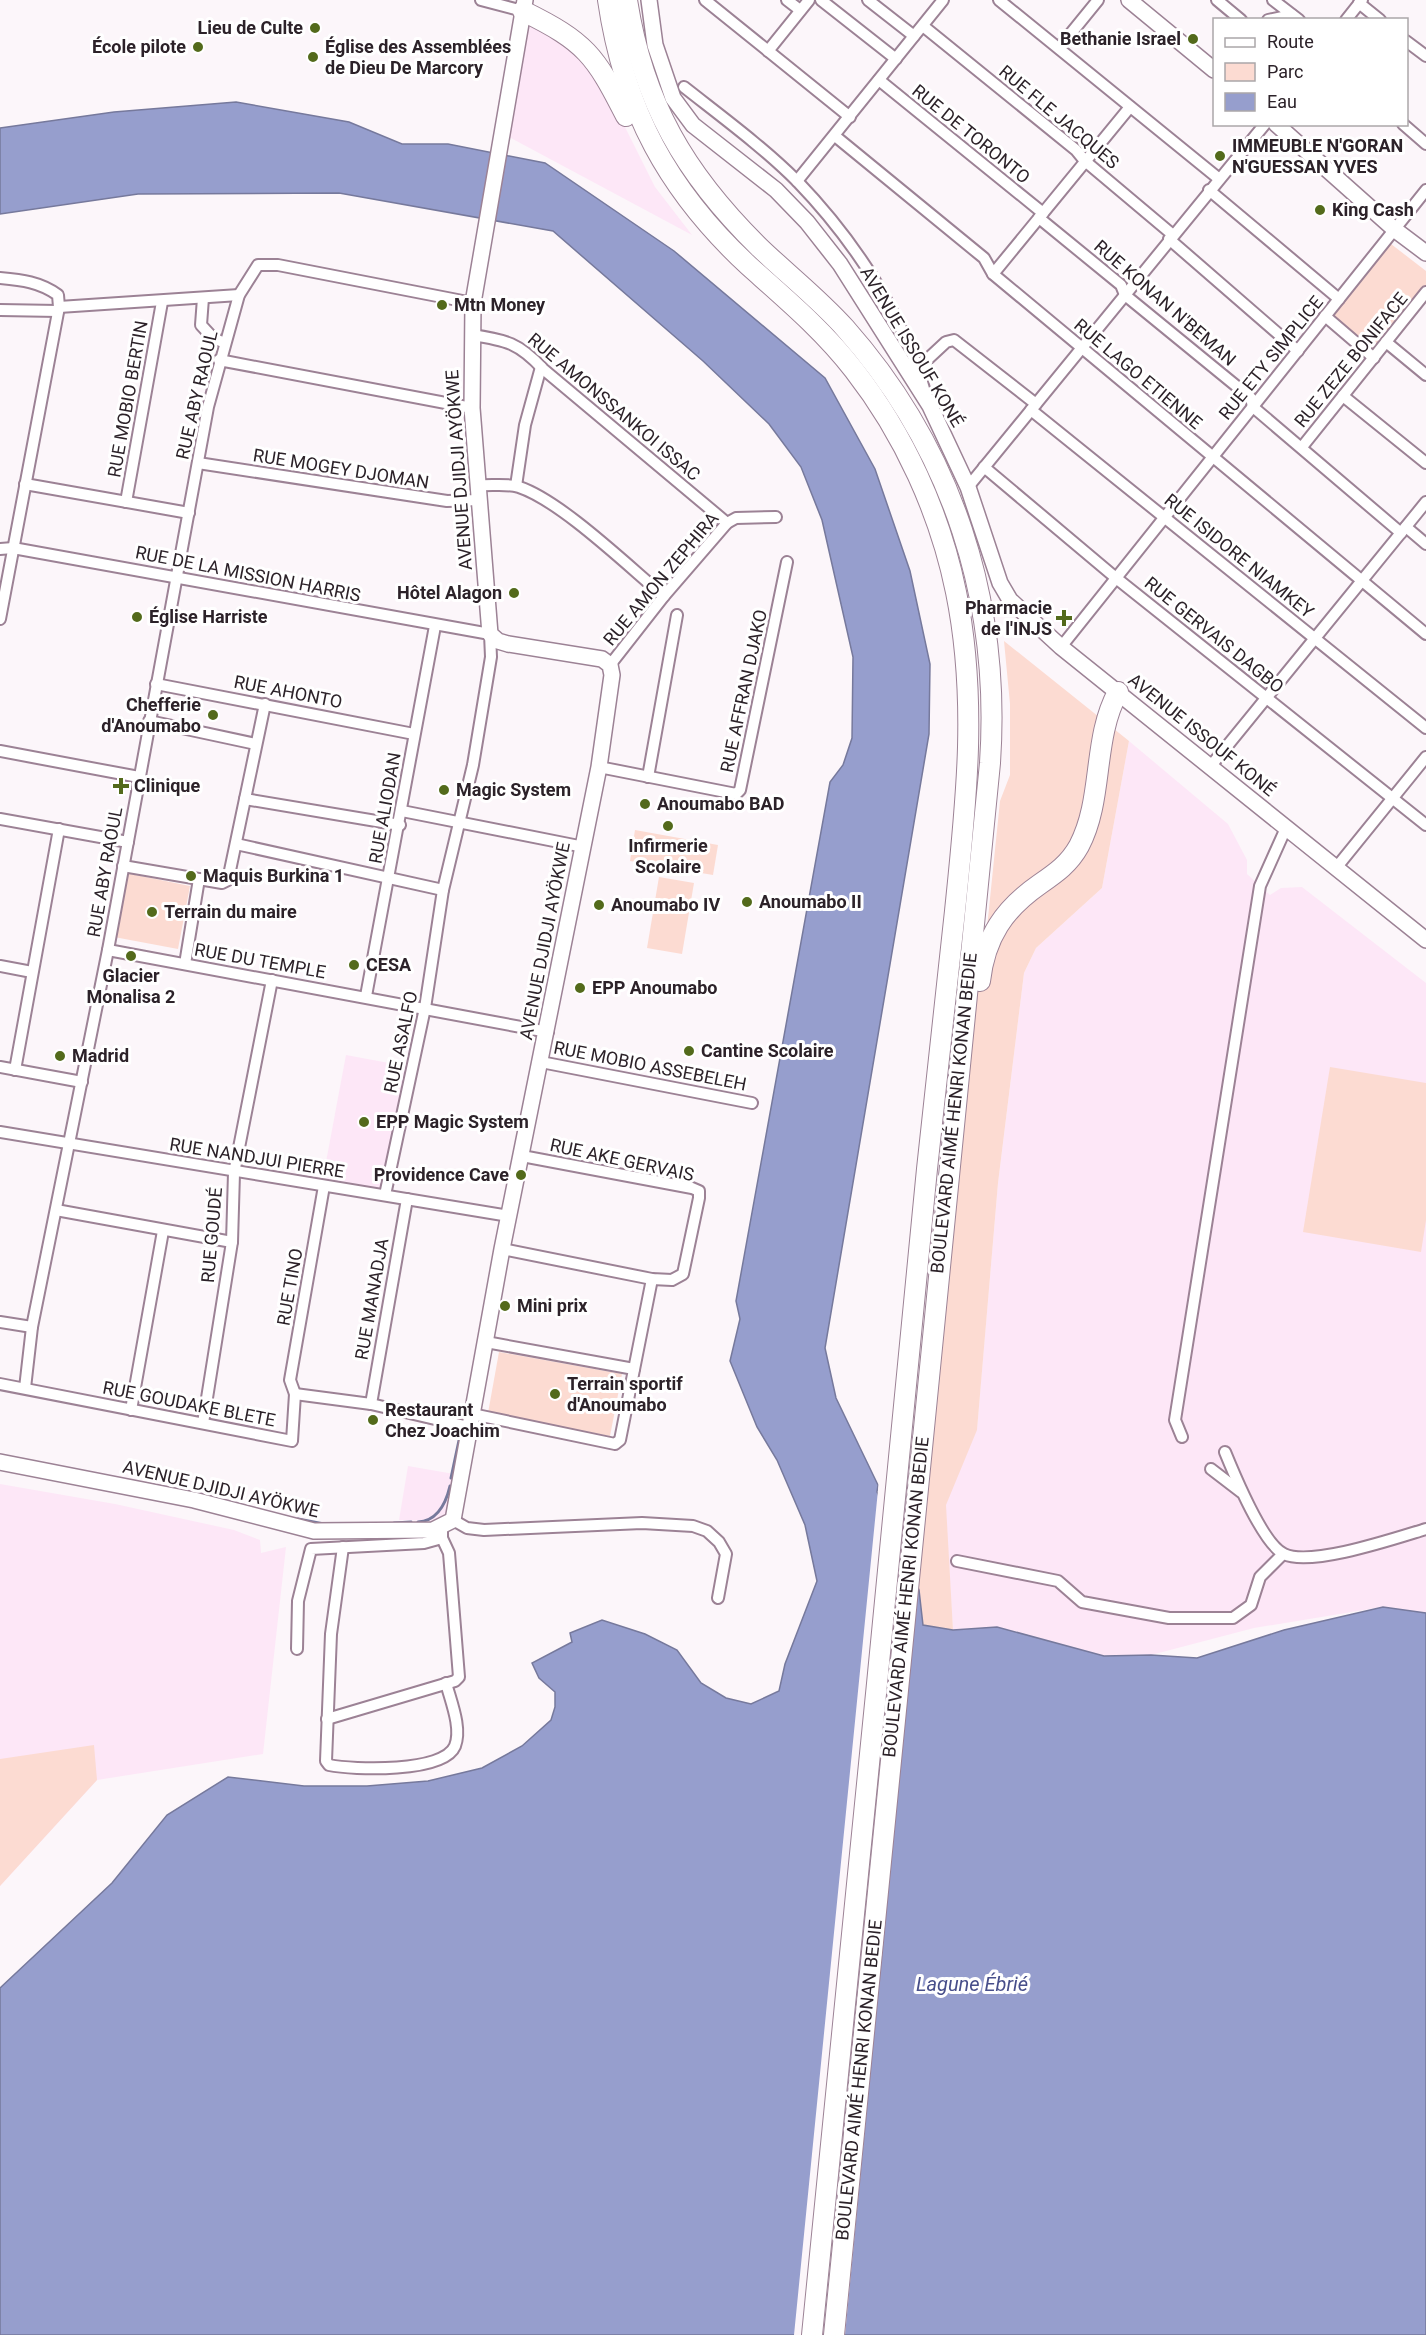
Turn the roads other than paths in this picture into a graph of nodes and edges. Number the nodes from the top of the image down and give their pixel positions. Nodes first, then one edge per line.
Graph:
1 (481, 0) edge
2 (608, 0) edge
3 (627, 0) edge
4 (649, 0) edge
5 (705, 0) edge
6 (787, 0) edge
7 (809, 0) edge
8 (821, 0) edge
9 (868, 0) edge
10 (943, 0) edge
11 (999, 0) edge
12 (1098, 0) edge
13 (1129, 0) edge
14 (1216, 0) edge
15 (1273, 0) edge
16 (1361, 2) edge
17 (524, 6) edge
18 (800, 10) junction
19 (1295, 17) edge
20 (1238, 18) edge
21 (1348, 18) edge
22 (1378, 18) edge
23 (923, 26) junction
24 (914, 36) junction
25 (1408, 42) edge
26 (1059, 48) junction
27 (768, 51) junction
28 (1426, 56) edge
29 (896, 59) junction
30 (1213, 68) edge
31 (879, 80) junction
32 (684, 87) dead end
33 (1130, 107) junction
34 (850, 117) junction
35 (1263, 126) edge
36 (1278, 126) edge
37 (1404, 126) edge
38 (835, 136) junction
39 (1426, 144) edge
40 (656, 152) junction
41 (1085, 161) junction
42 (1218, 178) junction
43 (797, 181) junction
44 (1209, 190) junction
45 (1426, 190) edge
46 (1041, 215) junction
47 (1394, 229) junction
48 (1171, 237) junction
49 (1426, 253) edge
50 (993, 274) junction
51 (0, 278) edge
52 (1426, 292) edge
53 (239, 295) junction
54 (1125, 295) junction
55 (203, 298) junction
56 (1339, 299) junction
57 (162, 302) junction
58 (473, 303) junction
59 (58, 309) junction
60 (0, 310) edge
61 (1325, 316) junction
62 (472, 335) junction
63 (1386, 342) junction
64 (225, 343) junction
65 (1081, 349) junction
66 (1298, 351) junction
67 (1374, 358) junction
68 (219, 360) junction
69 (541, 367) junction
70 (918, 368) junction
71 (1426, 375) edge
72 (1343, 396) junction
73 (930, 406) junction
74 (1034, 407) junction
75 (1253, 407) junction
76 (472, 408) junction
77 (1302, 447) junction
78 (1212, 458) junction
79 (198, 463) junction
80 (1426, 463) edge
81 (984, 467) junction
82 (25, 484) junction
83 (516, 486) junction
84 (968, 488) junction
85 (478, 493) junction
86 (126, 502) junction
87 (1426, 502) edge
88 (189, 513) junction
89 (776, 517) dead end
90 (1164, 518) junction
91 (727, 523) junction
92 (1403, 530) junction
93 (1426, 544) edge
94 (13, 548) junction
95 (0, 549) edge
96 (787, 562) dead end
97 (176, 576) junction
98 (1116, 578) junction
99 (1362, 581) junction
100 (664, 596) junction
101 (677, 615) dead end
102 (0, 619) edge
103 (435, 626) junction
104 (490, 634) junction
105 (1426, 634) edge
106 (1315, 639) junction
107 (1061, 647) junction
108 (610, 665) junction
109 (156, 684) junction
110 (1118, 692) junction
111 (1267, 698) junction
112 (265, 704) junction
113 (149, 721) junction
114 (1426, 728) edge
115 (414, 734) junction
116 (256, 744) junction
117 (0, 752) edge
118 (1426, 757) edge
119 (599, 767) junction
120 (1210, 767) junction
121 (139, 777) junction
122 (648, 777) junction
123 (1392, 798) junction
124 (245, 799) junction
125 (402, 811) junction
126 (0, 819) edge
127 (458, 822) junction
128 (400, 825) junction
129 (1426, 825) edge
130 (1286, 828) junction
131 (59, 829) junction
132 (128, 842) junction
133 (236, 844) junction
134 (584, 847) junction
135 (123, 866) junction
136 (1336, 868) junction
137 (199, 879) junction
138 (389, 879) junction
139 (443, 890) junction
140 (1426, 940) edge
141 (108, 950) junction
142 (185, 964) junction
143 (0, 966) edge
144 (32, 972) junction
145 (272, 980) junction
146 (366, 996) junction
147 (425, 1008) junction
148 (548, 1032) junction
149 (541, 1062) junction
150 (0, 1067) edge
151 (15, 1070) junction
152 (82, 1083) junction
153 (955, 1095) junction
154 (752, 1103) dead end
155 (0, 1132) edge
156 (69, 1146) junction
157 (522, 1156) junction
158 (234, 1173) junction
159 (324, 1186) junction
160 (385, 1195) junction
161 (407, 1199) junction
162 (56, 1209) junction
163 (509, 1216) junction
164 (163, 1231) junction
165 (232, 1242) junction
166 (502, 1249) junction
167 (652, 1279) junction
168 (0, 1322) edge
169 (32, 1327) junction
170 (486, 1342) junction
171 (634, 1369) junction
172 (0, 1384) edge
173 (25, 1388) junction
174 (294, 1394) junction
175 (371, 1404) junction
176 (131, 1410) junction
177 (470, 1420) junction
178 (203, 1424) junction
179 (1182, 1437) dead end
180 (1225, 1452) dead end
181 (0, 1462) edge
182 (1211, 1469) dead end
183 (1242, 1492) junction
184 (446, 1529) junction
185 (1426, 1529) edge
186 (343, 1546) junction
187 (1283, 1554) junction
188 (957, 1561) dead end
189 (718, 1598) dead end
190 (297, 1648) dead end
191 (447, 1683) junction
192 (327, 1719) junction
193 (812, 2335) edge
194 (834, 2335) edge

1 - 17 street
2 - 40 highway, BOULEVARD AIMÉ HENRI KONAN BEDIE
3 - 153 highway, BOULEVARD AIMÉ HENRI KONAN BEDIE
4 - 73 street, AVENUE ISSOUF KONÉ
5 - 27 street
6 - 18 street
7 - 18 street
8 - 29 street
9 - 24 street
10 - 23 street
11 - 26 street
12 - 26 street
13 - 30 street
14 - 20 street
15 - 19 street
16 - 21 street
16 - 22 street
17 - 40 highway
17 - 58 street, AVENUE DJIDJI AYÖKWE
18 - 27 street
23 - 24 street
23 - 41 street, RUE FLE JACQUES
24 - 29 street
25 - 28 street
26 - 33 street
27 - 34 street
29 - 31 street
31 - 34 street
31 - 46 street, RUE DE TORONTO
32 - 43 street
33 - 41 street
33 - 42 street
34 - 38 street
35 - 42 street
36 - 47 street
37 - 39 street
38 - 43 street
38 - 50 street, RUE LAGO ETIENNE
40 - 193 highway, BOULEVARD AIMÉ HENRI KONAN BEDIE
41 - 46 street
41 - 48 street, RUE FLE JACQUES
42 - 44 street
43 - 70 street
44 - 48 street
44 - 56 street
45 - 47 street, RUE ETY SIMPLICE
46 - 50 street
46 - 54 street, RUE KONAN N'BEMAN
47 - 49 street
47 - 56 street, RUE ETY SIMPLICE
48 - 54 street
48 - 66 street, RUE FLE JACQUES
50 - 65 street, RUE LAGO ETIENNE
51 - 59 street
52 - 63 street, RUE ZEZE BONIFACE
53 - 55 street
53 - 58 street, RUE ABY RAOUL
53 - 64 street, RUE ABY RAOUL
54 - 65 street
54 - 75 street, RUE KONAN N'BEMAN
55 - 57 street
55 - 64 street
56 - 61 street, RUE ETY SIMPLICE
57 - 59 street
57 - 86 street, RUE MOBIO BERTIN
58 - 62 street, AVENUE DJIDJI AYÖKWE
59 - 60 street
59 - 82 street
61 - 66 street, RUE ETY SIMPLICE
61 - 67 street
62 - 69 street, RUE AMONSSANKOI ISSAC
62 - 76 street, AVENUE DJIDJI AYÖKWE
63 - 67 street, RUE ZEZE BONIFACE
63 - 71 street
64 - 68 street, RUE ABY RAOUL
65 - 74 street
65 - 78 street, RUE LAGO ETIENNE
66 - 75 street, RUE ETY SIMPLICE
67 - 72 street, RUE ZEZE BONIFACE
68 - 76 street
68 - 79 street, RUE ABY RAOUL
69 - 83 street
69 - 91 street, RUE AMONSSANKOI ISSAC
70 - 73 street
70 - 74 street, RUE ISIDORE NIAMKEY
72 - 77 street, RUE ZEZE BONIFACE
72 - 80 street
73 - 84 street, AVENUE ISSOUF KONÉ
74 - 81 street
74 - 90 street, RUE ISIDORE NIAMKEY
75 - 77 street, RUE KONAN N'BEMAN
75 - 78 street, RUE ETY SIMPLICE
76 - 85 street, AVENUE DJIDJI AYÖKWE
77 - 92 street, RUE KONAN N'BEMAN
78 - 90 street, RUE ETY SIMPLICE
78 - 99 street, RUE LAGO ETIENNE
79 - 85 street, RUE MOGEY DJOMAN
79 - 88 street, RUE ABY RAOUL
81 - 84 street
81 - 98 street, RUE GERVAIS DAGBO
82 - 86 street
82 - 94 street
83 - 85 street, RUE MOGEY DJOMAN
83 - 100 street
84 - 107 street, AVENUE ISSOUF KONÉ
85 - 104 street, AVENUE DJIDJI AYÖKWE
86 - 88 street
87 - 92 street
88 - 97 street, RUE ABY RAOUL
89 - 91 street, RUE AMON ZEPHIRA
90 - 98 street, RUE ETY SIMPLICE
90 - 106 street, RUE ISIDORE NIAMKEY
91 - 100 street, RUE AMON ZEPHIRA
92 - 93 street, RUE KONAN N'BEMAN
92 - 99 street
94 - 95 street, RUE DE LA MISSION HARRIS
94 - 97 street, RUE DE LA MISSION HARRIS
94 - 102 street
96 - 122 street, RUE AFFRAN DJAKO
97 - 103 street, RUE DE LA MISSION HARRIS
97 - 109 street, RUE ABY RAOUL
98 - 107 street, RUE ETY SIMPLICE
98 - 111 street, RUE GERVAIS DAGBO
99 - 105 street, RUE LAGO ETIENNE
99 - 106 street
100 - 108 street, RUE AMON ZEPHIRA
101 - 122 street
103 - 104 street, RUE DE LA MISSION HARRIS
103 - 115 street, RUE ALIODAN
104 - 108 street
104 - 127 street, RUE ASALFO
106 - 111 street
106 - 114 street, RUE ISIDORE NIAMKEY
107 - 110 street, AVENUE ISSOUF KONÉ
108 - 119 street, AVENUE DJIDJI AYÖKWE
109 - 112 street, RUE AHONTO
109 - 113 street, RUE ABY RAOUL
110 - 120 street, AVENUE ISSOUF KONÉ
110 - 153 highway
111 - 120 street
111 - 123 street, RUE GERVAIS DAGBO
112 - 115 street, RUE AHONTO
112 - 116 street
113 - 116 street
113 - 121 street, RUE ABY RAOUL
115 - 125 street, RUE ALIODAN
116 - 124 street
117 - 121 street
118 - 123 street
119 - 122 street, RUE AFFRAN DJAKO
119 - 134 street, AVENUE DJIDJI AYÖKWE
120 - 130 street, AVENUE ISSOUF KONÉ
121 - 132 street, RUE ABY RAOUL
123 - 129 street, RUE GERVAIS DAGBO
123 - 136 street
124 - 128 street
124 - 133 street
125 - 127 street
125 - 128 street, RUE ALIODAN
126 - 131 street
127 - 134 street
127 - 139 street, RUE ASALFO
128 - 138 street, RUE ALIODAN
130 - 136 street, AVENUE ISSOUF KONÉ
130 - 179 street
131 - 132 street
131 - 144 street
132 - 135 street, RUE ABY RAOUL
133 - 137 street
133 - 138 street
134 - 148 street, AVENUE DJIDJI AYÖKWE
135 - 137 street
135 - 141 street, RUE ABY RAOUL
136 - 140 street, AVENUE ISSOUF KONÉ
137 - 142 street
138 - 139 street
138 - 146 street, RUE ALIODAN
139 - 147 street, RUE ASALFO
141 - 142 street, RUE DU TEMPLE
141 - 152 street, RUE ABY RAOUL
142 - 145 street, RUE DU TEMPLE
143 - 144 street
144 - 151 street
145 - 146 street, RUE DU TEMPLE
145 - 158 street, RUE GOUDÉ
146 - 147 street, RUE DU TEMPLE
147 - 148 street, RUE DU TEMPLE
147 - 160 street, RUE ASALFO
148 - 149 street, AVENUE DJIDJI AYÖKWE
149 - 154 street, RUE MOBIO ASSEBELEH
149 - 157 street, AVENUE DJIDJI AYÖKWE
150 - 151 street
151 - 152 street
152 - 156 street, RUE ABY RAOUL
153 - 194 highway, BOULEVARD AIMÉ HENRI KONAN BEDIE
155 - 156 street, RUE NANDJUI PIERRE
156 - 158 street, RUE NANDJUI PIERRE
156 - 162 street, RUE ABY RAOUL
157 - 163 street, AVENUE DJIDJI AYÖKWE
157 - 167 street, RUE AKE GERVAIS
158 - 159 street, RUE NANDJUI PIERRE
158 - 165 street, RUE GOUDÉ
159 - 160 street, RUE NANDJUI PIERRE
159 - 174 street, RUE TINO
160 - 161 street, RUE NANDJUI PIERRE
161 - 163 street, RUE NANDJUI PIERRE
161 - 175 street, RUE MANADJA
162 - 164 street
162 - 169 street, RUE ABY RAOUL
163 - 166 street, AVENUE DJIDJI AYÖKWE
164 - 165 street
164 - 176 street
165 - 178 street, RUE GOUDÉ
166 - 167 street, RUE AKE GERVAIS
166 - 170 street, AVENUE DJIDJI AYÖKWE
167 - 171 street
168 - 169 street
169 - 173 street, RUE ABY RAOUL
170 - 171 street
170 - 177 street, AVENUE DJIDJI AYÖKWE
171 - 177 street, RUE GOUDAKE BLETE
172 - 173 street, RUE GOUDAKE BLETE
173 - 176 street, RUE GOUDAKE BLETE
174 - 175 street, RUE GOUDAKE BLETE
174 - 178 street, RUE GOUDAKE BLETE
175 - 177 street, RUE GOUDAKE BLETE
176 - 178 street, RUE GOUDAKE BLETE
177 - 184 street, AVENUE DJIDJI AYÖKWE
180 - 183 street
181 - 184 street, AVENUE DJIDJI AYÖKWE
182 - 183 street
183 - 187 street
184 - 186 street
184 - 189 street
184 - 191 street
185 - 187 street
186 - 190 street
186 - 192 street
187 - 188 street
191 - 192 street
191 - 192 street

